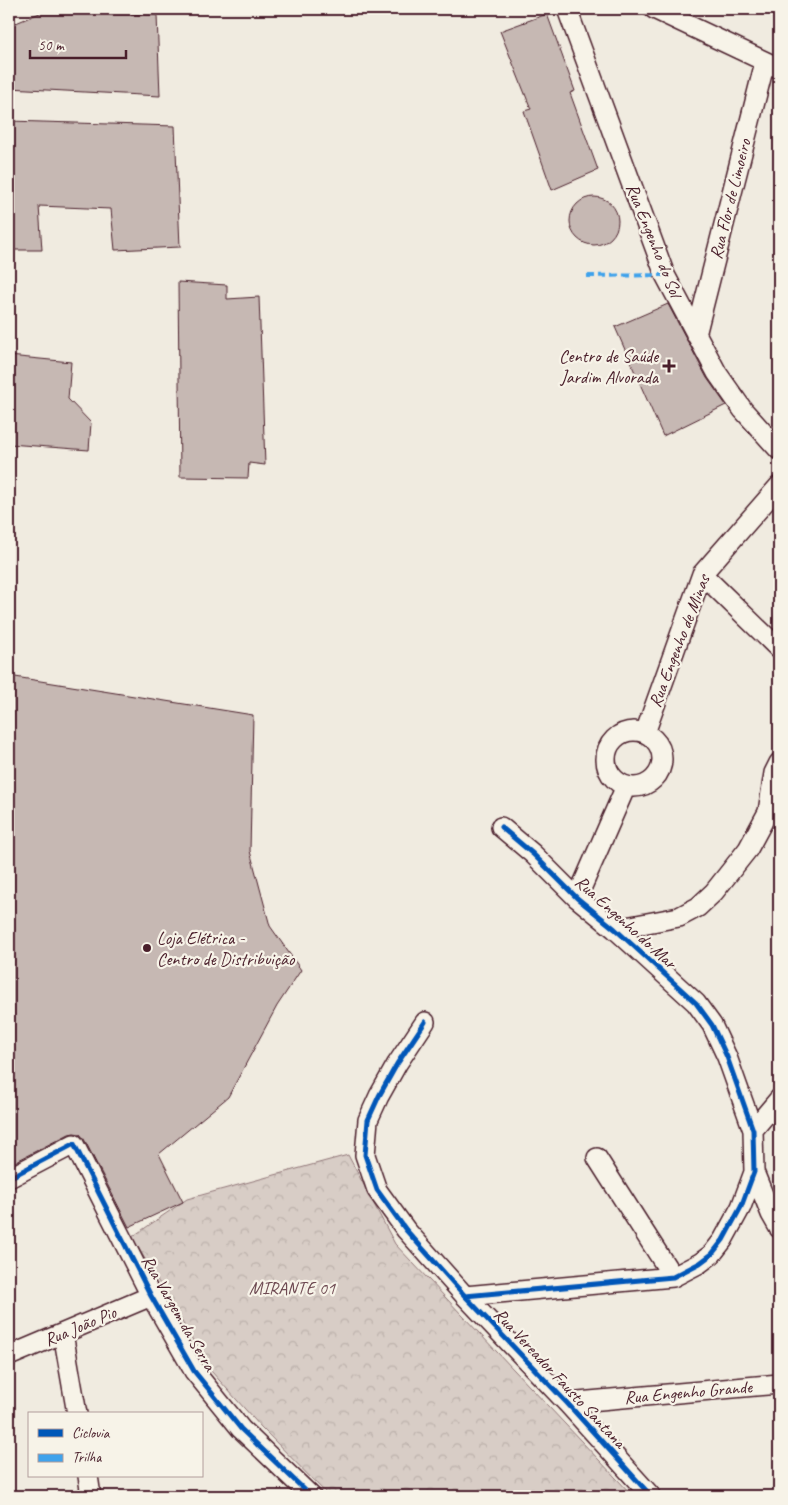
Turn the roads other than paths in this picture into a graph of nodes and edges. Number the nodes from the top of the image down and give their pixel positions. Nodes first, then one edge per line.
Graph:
1 (567, 9) edge
2 (654, 9) edge
3 (772, 65) edge
4 (696, 335) junction
5 (779, 450) edge
6 (779, 486) edge
7 (702, 574) junction
8 (779, 649) edge
9 (645, 733) junction
10 (779, 763) edge
11 (626, 786) junction
12 (501, 827) dead end
13 (577, 898) junction
14 (615, 929) junction
15 (425, 1022) dead end
16 (779, 1099) edge
17 (753, 1130) junction
18 (597, 1158) dead end
19 (754, 1172) junction
20 (9, 1178) edge
21 (779, 1228) edge
22 (673, 1277) junction
23 (151, 1296) junction
24 (465, 1296) junction
25 (63, 1333) junction
26 (9, 1356) edge
27 (779, 1384) edge
28 (567, 1403) junction
29 (77, 1412) edge
30 (88, 1478) edge
31 (91, 1496) edge
32 (311, 1496) edge
33 (651, 1496) edge

1 - 4 street, Rua Engenho do Sol
2 - 3 street
3 - 4 street, Rua Flor de Limoeiro
4 - 5 street, Rua Engenho do Sol
6 - 7 street, Rua Engenho de Minas
7 - 8 street
7 - 9 street, Rua Engenho de Minas
9 - 11 street
9 - 11 street
10 - 14 street
11 - 13 street
12 - 13 street, Rua Engenho do Mar
13 - 14 street, Rua Engenho do Mar
14 - 17 street, Rua Engenho do Mar
15 - 24 street, Rua Vereador Fausto Santana
16 - 17 street
17 - 19 street, Rua Engenho do Mar
18 - 22 street
19 - 21 street
19 - 22 street, Rua Engenho do Mar
20 - 23 street, Rua Vargem da Serra
22 - 24 street, Rua Engenho do Mar
23 - 25 street, Rua João Pio
23 - 32 street, Rua Vargem da Serra
24 - 28 street, Rua Vereador Fausto Santana
25 - 26 street, Rua João Pio
25 - 29 street
27 - 28 street, Rua Engenho Grande
28 - 33 street, Rua Vereador Fausto Santana
30 - 31 street

